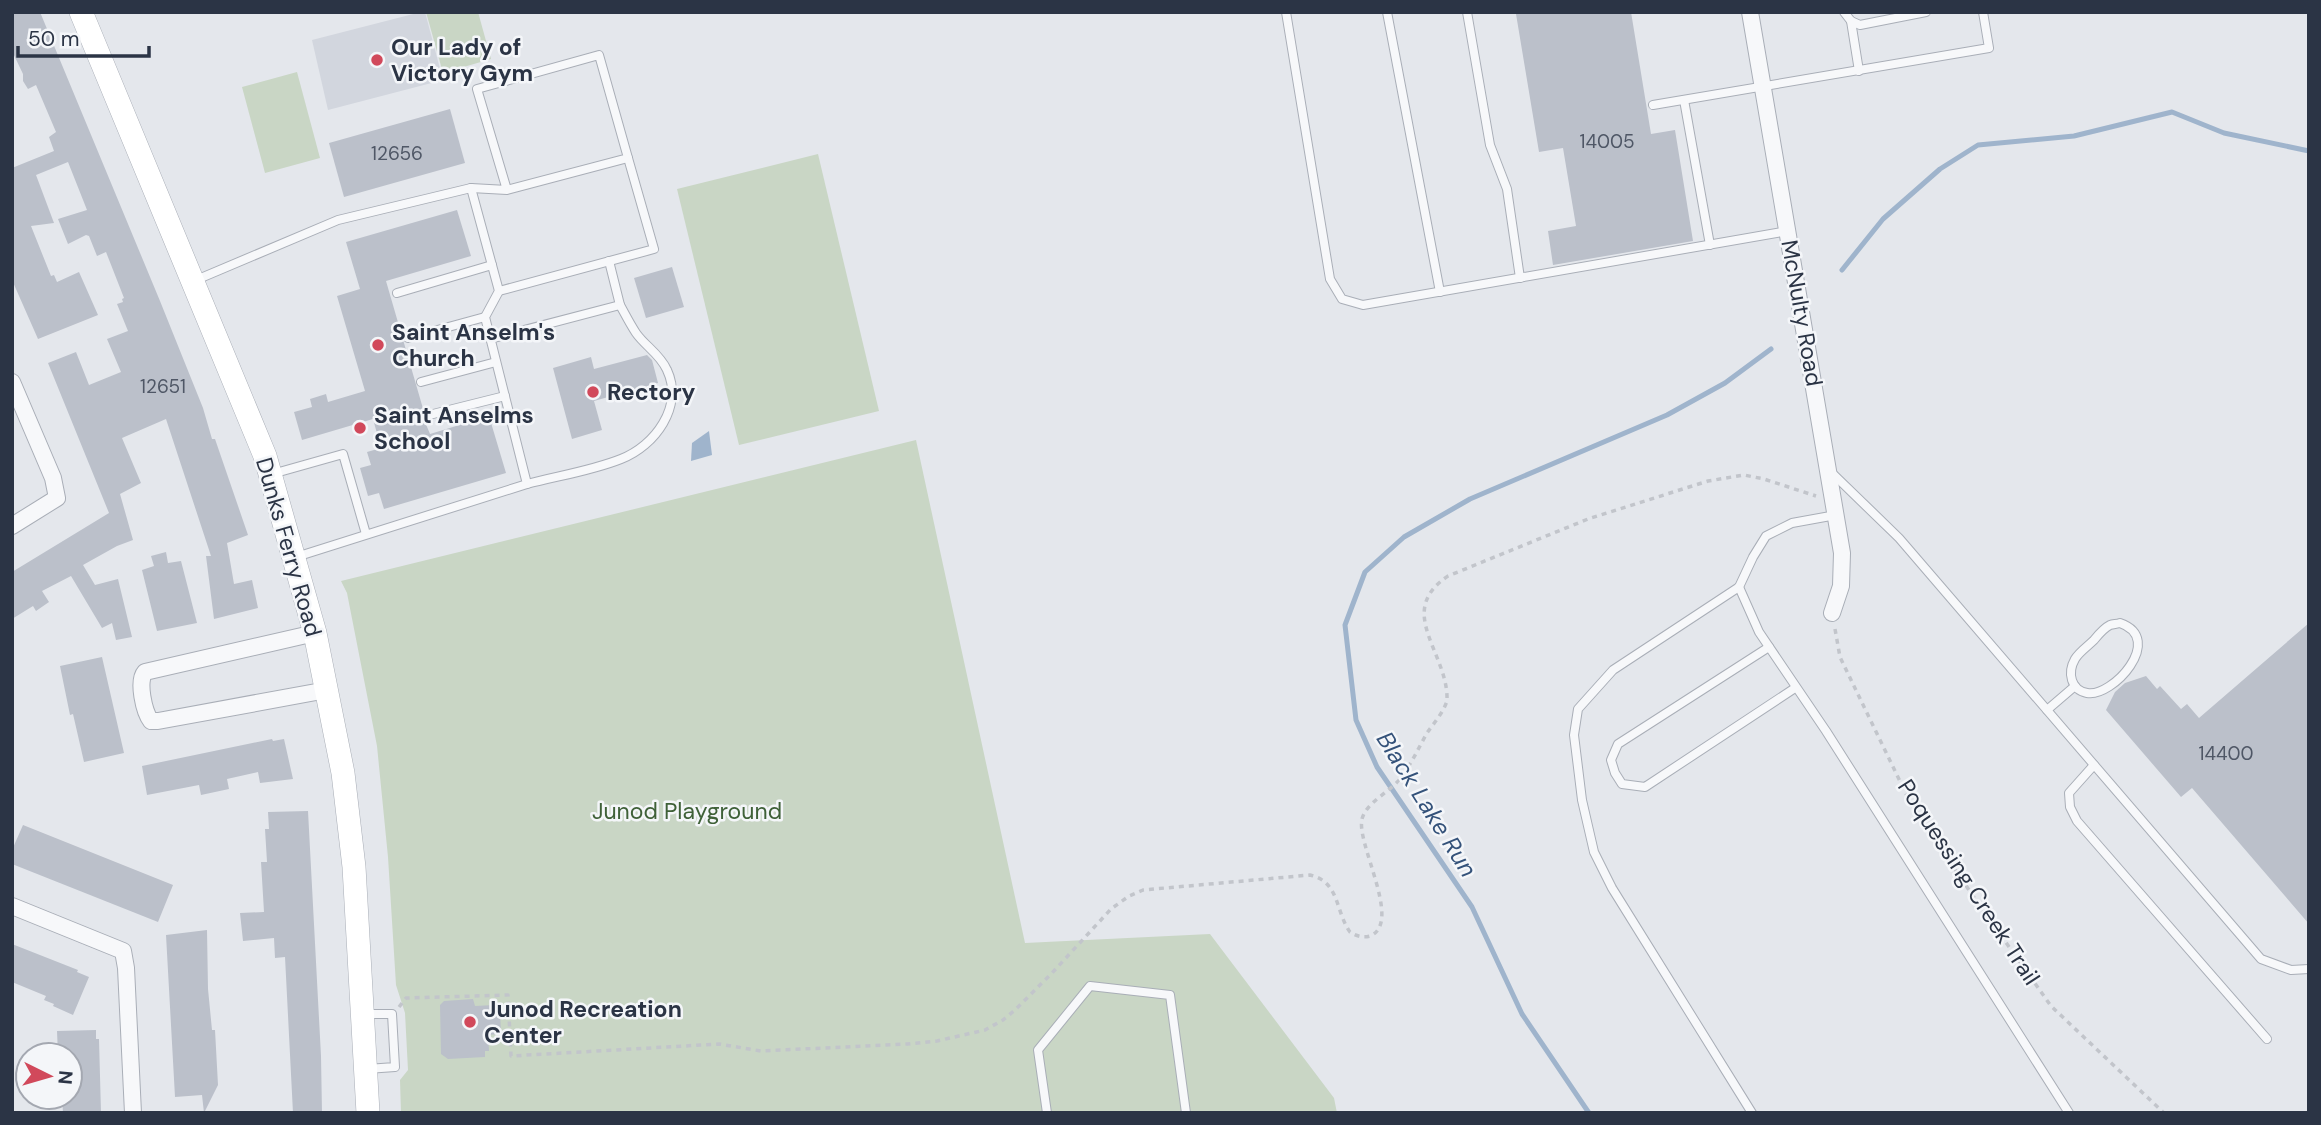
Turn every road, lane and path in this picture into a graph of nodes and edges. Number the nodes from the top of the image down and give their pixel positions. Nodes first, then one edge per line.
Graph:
1 (81, 12) edge
2 (1286, 12) edge
3 (1387, 12) edge
4 (1466, 12) edge
5 (1750, 12) edge
6 (1844, 12) edge
7 (1926, 12) edge
8 (1983, 12) edge
9 (1851, 21) junction
10 (1859, 71) junction
11 (1765, 87) junction
12 (1684, 100) junction
13 (1653, 105) dead end
14 (628, 158) junction
15 (471, 188) junction
16 (507, 190) junction
17 (1788, 231) junction
18 (1710, 245) junction
19 (610, 261) junction
20 (492, 265) junction
21 (1520, 278) junction
22 (193, 281) junction
23 (499, 290) junction
24 (1440, 292) junction
25 (397, 293) dead end
26 (620, 304) junction
27 (485, 317) junction
28 (408, 338) dead end
29 (490, 339) junction
30 (496, 362) junction
31 (12, 382) edge
32 (421, 382) dead end
33 (505, 396) junction
34 (429, 415) dead end
35 (1829, 470) junction
36 (270, 475) junction
37 (527, 484) junction
38 (1812, 494) dead end
39 (1836, 515) junction
40 (12, 526) edge
41 (366, 534) junction
42 (293, 558) junction
43 (1739, 587) junction
44 (1832, 613) joint
45 (315, 633) junction
46 (1769, 647) junction
47 (2075, 686) junction
48 (1795, 688) junction
49 (327, 690) junction
50 (2047, 710) junction
51 (2094, 765) junction
52 (12, 906) edge
53 (2309, 969) edge
54 (364, 1014) junction
55 (392, 1014) junction
56 (2267, 1039) dead end
57 (367, 1069) junction
58 (133, 1113) edge
59 (368, 1113) edge
60 (1047, 1113) edge
61 (1185, 1113) edge
62 (1752, 1113) edge
63 (2070, 1113) edge
64 (2164, 1113) edge

1 - 22 street, Dunks Ferry Road
2 - 24 lane
3 - 24 lane
4 - 21 lane
5 - 11 street, McNulty Road
6 - 9 lane
7 - 9 lane
8 - 10 lane
9 - 10 lane
10 - 11 lane
11 - 12 lane
11 - 17 street, McNulty Road
12 - 13 lane
12 - 18 lane
14 - 16 lane
14 - 16 lane
14 - 19 lane
15 - 16 lane
15 - 20 lane
15 - 22 lane
17 - 18 lane
17 - 35 street, McNulty Road
18 - 21 lane
19 - 23 lane
19 - 26 lane
20 - 23 lane
20 - 25 lane
21 - 24 lane
22 - 36 street, Dunks Ferry Road
23 - 27 lane
26 - 29 lane
26 - 37 lane
27 - 28 lane
27 - 29 lane
29 - 30 lane
30 - 32 lane
30 - 33 lane
31 - 40 street
33 - 34 lane
33 - 37 lane
35 - 39 street, McNulty Road
35 - 50 lane
36 - 41 lane
36 - 42 street, Dunks Ferry Road
37 - 41 lane
38 - 55 path
39 - 43 lane
39 - 44 street, McNulty Road
41 - 42 lane
42 - 45 street, Dunks Ferry Road
43 - 46 lane
43 - 62 lane
44 - 64 path, Poquessing Creek Trail
45 - 49 street, Dunks Ferry Road
45 - 49 street
46 - 48 lane
46 - 48 lane
47 - 47 lane
47 - 50 lane
48 - 63 lane
49 - 54 street, Dunks Ferry Road
50 - 51 lane
51 - 53 lane
51 - 56 lane
52 - 58 street
54 - 55 lane
54 - 57 street, Dunks Ferry Road
55 - 57 lane
57 - 59 street, Dunks Ferry Road
60 - 61 lane

